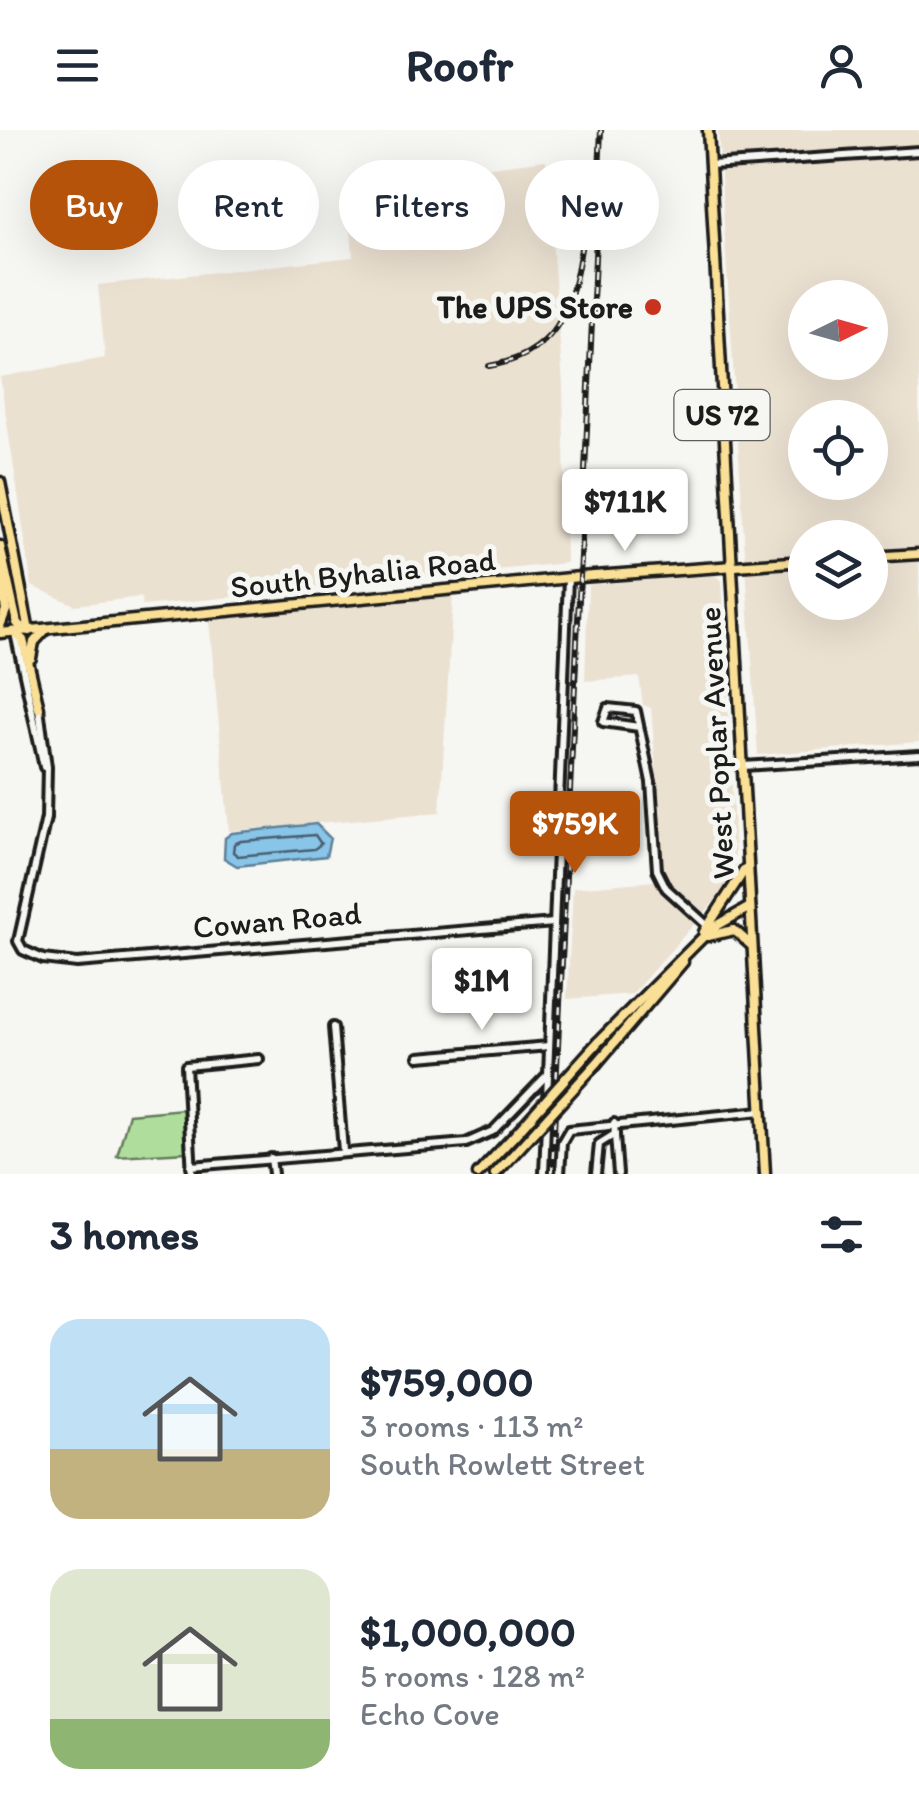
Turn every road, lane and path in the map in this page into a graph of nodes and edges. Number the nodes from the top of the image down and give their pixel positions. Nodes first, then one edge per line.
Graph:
1 (708, 130) edge
2 (919, 151) edge
3 (710, 165) junction
4 (1, 488) edge
5 (0, 546) edge
6 (919, 554) edge
7 (888, 556) edge
8 (0, 557) edge
9 (788, 561) edge
10 (730, 564) junction
11 (0, 574) edge
12 (568, 578) junction
13 (0, 629) edge
14 (46, 629) junction
15 (28, 630) junction
16 (14, 632) junction
17 (31, 658) junction
18 (40, 708) junction
19 (639, 727) junction
20 (919, 755) edge
21 (743, 766) junction
22 (46, 772) junction
23 (748, 861) junction
24 (750, 908) junction
25 (554, 923) junction
26 (711, 929) junction
27 (753, 948) junction
28 (688, 954) junction
29 (333, 1028) dead end
30 (549, 1046) junction
31 (419, 1057) dead end
32 (259, 1060) dead end
33 (548, 1074) junction
34 (762, 1111) junction
35 (614, 1123) junction
36 (615, 1133) junction
37 (342, 1151) junction
38 (271, 1158) junction
39 (191, 1170) edge
40 (273, 1174) edge
41 (478, 1174) edge
42 (495, 1174) edge
43 (544, 1174) edge
44 (560, 1174) edge
45 (596, 1174) edge
46 (618, 1174) edge
47 (765, 1174) edge

1 - 3 main road, West Poplar Avenue / US 72
2 - 3 street
3 - 10 main road, West Poplar Avenue / US 72
4 - 15 main road
5 - 15 main road
6 - 7 main road
8 - 16 main road
9 - 10 main road, South Byhalia Road
10 - 12 main road, South Byhalia Road
10 - 21 main road, West Poplar Avenue / US 72
11 - 13 main road
12 - 14 main road, South Byhalia Road
12 - 25 street
13 - 16 main road, South Byhalia Road
14 - 15 main road, South Byhalia Road
14 - 17 main road
15 - 16 main road, South Byhalia Road
15 - 17 street
16 - 18 main road
16 - 22 street
17 - 18 street
18 - 22 street
19 - 19 street
19 - 26 street
20 - 21 street
21 - 23 main road, West Poplar Avenue / US 72
22 - 25 street, Cowan Road
23 - 24 main road, West Poplar Avenue / US 72
23 - 26 main road
24 - 26 main road
24 - 27 main road, West Poplar Avenue
25 - 30 street
26 - 27 main road
26 - 28 main road
27 - 34 main road, West Poplar Avenue
28 - 41 main road, bridge
28 - 42 main road, bridge
29 - 37 street
30 - 31 street
30 - 33 street
32 - 39 street
33 - 37 street
33 - 43 street
34 - 35 street
34 - 47 main road, West Poplar Avenue
35 - 36 street
35 - 44 street
36 - 45 street
36 - 46 street
37 - 38 street
38 - 39 street
38 - 40 street

